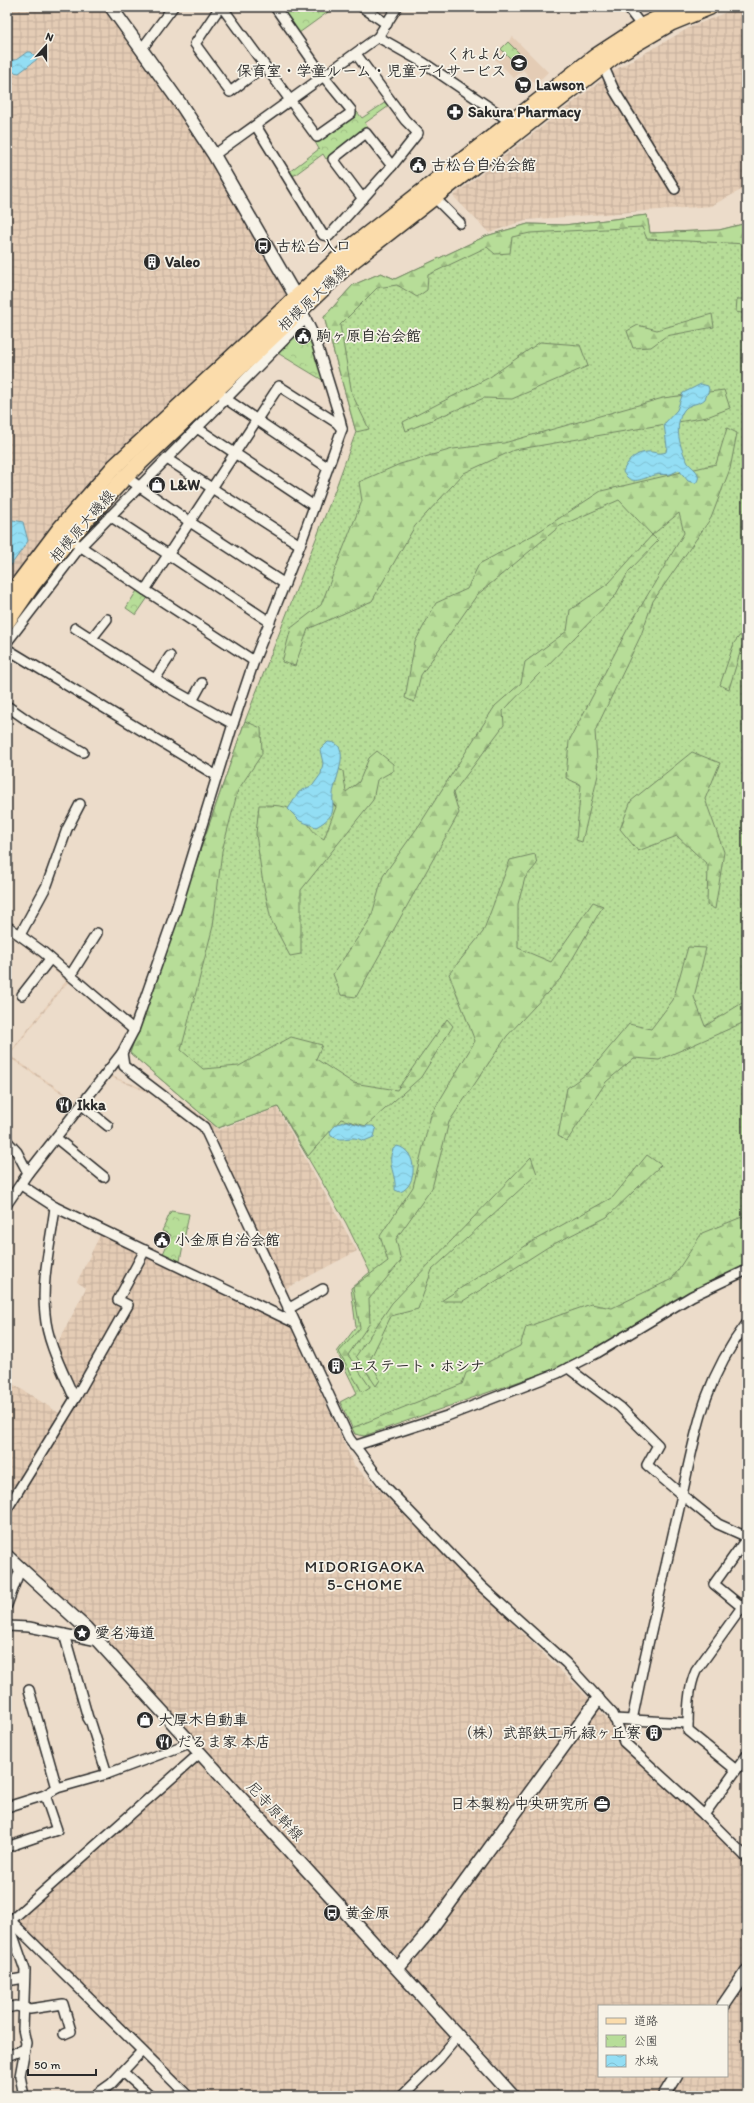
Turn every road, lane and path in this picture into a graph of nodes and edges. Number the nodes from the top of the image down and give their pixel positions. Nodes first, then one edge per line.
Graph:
1 (173, 7) edge
2 (221, 7) edge
3 (275, 7) edge
4 (362, 7) edge
5 (397, 7) edge
6 (627, 7) edge
7 (683, 7) edge
8 (710, 7) edge
9 (113, 8) edge
10 (660, 12) edge
11 (387, 24) junction
12 (644, 31) junction
13 (378, 37) junction
14 (141, 50) junction
15 (356, 54) junction
16 (603, 65) junction
17 (264, 66) junction
18 (324, 77) junction
19 (290, 101) junction
20 (512, 122) junction
21 (256, 126) junction
22 (214, 155) junction
23 (392, 166) junction
24 (675, 189) dead end
25 (434, 197) junction
26 (363, 199) junction
27 (460, 223) dead end
28 (301, 308) junction
29 (284, 378) dead end
30 (279, 386) junction
31 (216, 389) junction
32 (258, 421) junction
33 (197, 428) junction
34 (342, 429) junction
35 (236, 455) junction
36 (167, 459) junction
37 (327, 467) junction
38 (120, 472) junction
39 (139, 487) junction
40 (213, 489) junction
41 (314, 506) junction
42 (110, 516) junction
43 (190, 522) junction
44 (69, 538) junction
45 (300, 545) junction
46 (169, 555) junction
47 (285, 584) junction
48 (145, 590) junction
49 (7, 599) edge
50 (107, 619) dead end
51 (7, 622) edge
52 (270, 622) junction
53 (75, 628) dead end
54 (92, 638) junction
55 (7, 642) edge
56 (7, 649) edge
57 (170, 656) dead end
58 (254, 662) junction
59 (155, 679) junction
60 (202, 684) dead end
61 (192, 702) junction
62 (7, 706) edge
63 (233, 724) junction
64 (83, 752) dead end
65 (217, 776) junction
66 (80, 804) dead end
67 (7, 926) edge
68 (95, 933) dead end
69 (20, 935) junction
70 (50, 959) junction
71 (70, 976) junction
72 (23, 989) dead end
73 (134, 1030) junction
74 (122, 1053) junction
75 (82, 1105) junction
76 (108, 1126) dead end
77 (56, 1138) junction
78 (7, 1141) edge
79 (28, 1173) junction
80 (104, 1177) dead end
81 (21, 1185) junction
82 (7, 1204) edge
83 (55, 1207) junction
84 (145, 1250) junction
85 (747, 1270) edge
86 (323, 1289) dead end
87 (288, 1309) junction
88 (296, 1323) junction
89 (747, 1323) edge
90 (568, 1368) junction
91 (76, 1397) junction
92 (354, 1446) junction
93 (682, 1495) junction
94 (7, 1509) edge
95 (746, 1537) edge
96 (7, 1556) edge
97 (21, 1567) junction
98 (7, 1605) edge
99 (7, 1626) edge
100 (64, 1634) junction
101 (98, 1641) junction
102 (29, 1690) dead end
103 (598, 1698) junction
104 (614, 1719) junction
105 (632, 1720) junction
106 (688, 1723) junction
107 (190, 1743) junction
108 (200, 1753) junction
109 (747, 1755) edge
110 (736, 1770) junction
111 (107, 1774) junction
112 (57, 1788) junction
113 (45, 1795) junction
114 (7, 1807) edge
115 (704, 1815) junction
116 (7, 1847) edge
117 (747, 1858) edge
118 (8, 1920) edge
119 (398, 1968) junction
120 (747, 1971) edge
121 (24, 1978) junction
122 (7, 1981) edge
123 (724, 2005) edge
124 (7, 2008) edge
125 (23, 2008) junction
126 (71, 2031) dead end
127 (459, 2035) junction
128 (25, 2050) junction
129 (142, 2051) junction
130 (7, 2056) edge
131 (123, 2072) junction
132 (675, 2077) edge
133 (24, 2096) edge
134 (94, 2096) edge
135 (150, 2096) edge
136 (188, 2096) edge
137 (402, 2096) edge
138 (513, 2096) edge
139 (664, 2096) edge

1 - 14 street
2 - 17 street
2 - 17 street
3 - 18 street
4 - 11 street
5 - 11 street
6 - 12 street
7 - 10 main road, 相模原大磯線
8 - 12 main road, 相模原大磯線
9 - 14 street
10 - 12 main road, 相模原大磯線
11 - 13 street
12 - 16 main road, 相模原大磯線
12 - 20 main road, 相模原大磯線
13 - 15 street
13 - 20 street
14 - 22 street
15 - 18 street
15 - 23 street
16 - 24 street
16 - 25 main road, 相模原大磯線
17 - 19 street
18 - 19 street
18 - 19 street
19 - 21 street
20 - 28 main road, 相模原大磯線
21 - 22 street
21 - 26 street
22 - 28 street
23 - 26 street
23 - 26 street
25 - 27 street
25 - 28 main road, 相模原大磯線
28 - 31 main road, 相模原大磯線
28 - 31 street
28 - 34 street
29 - 30 street
30 - 32 street
30 - 34 street
31 - 32 street
31 - 33 street
31 - 38 main road, 相模原大磯線
32 - 35 street
32 - 37 street
33 - 35 street
33 - 36 street
34 - 37 street
35 - 40 street
35 - 41 street
36 - 39 street
36 - 40 street
37 - 41 street
38 - 39 street
38 - 44 main road, 相模原大磯線
39 - 42 street
39 - 43 street
40 - 43 street
40 - 45 street
41 - 45 street
42 - 44 street
42 - 46 street
43 - 46 street
43 - 47 street
44 - 48 street
44 - 49 main road, 相模原大磯線
44 - 51 main road, 相模原大磯線
44 - 55 street
45 - 47 street
46 - 48 street
46 - 52 street
47 - 52 street
48 - 58 street
50 - 54 street
52 - 58 street
53 - 54 street
54 - 59 street
56 - 65 street
57 - 59 street
58 - 63 street
59 - 61 street
60 - 61 street
61 - 63 street
62 - 64 street
63 - 65 street
65 - 73 street
66 - 69 street
67 - 69 street
68 - 71 street
69 - 70 street
70 - 71 street
70 - 72 street
71 - 73 street
73 - 74 street
74 - 75 street
74 - 87 street
75 - 76 street
75 - 77 street
77 - 79 street
77 - 80 street
78 - 79 street
79 - 81 street
81 - 82 street
81 - 83 street
83 - 84 street
83 - 91 street
84 - 88 street
84 - 91 street
85 - 90 street
86 - 87 street
87 - 88 street
88 - 92 street
89 - 93 street
90 - 92 street
90 - 93 street
91 - 94 street
92 - 103 street
93 - 95 street
93 - 105 street
95 - 106 street
96 - 97 street, 尼寺原幹線
97 - 98 street
97 - 101 street, 尼寺原幹線
99 - 100 street
100 - 101 street
100 - 111 street
101 - 107 street, 尼寺原幹線
102 - 112 street
103 - 104 street
103 - 119 street
104 - 105 street
104 - 115 street
105 - 106 street
106 - 110 street
107 - 108 street, 尼寺原幹線
107 - 111 street
108 - 118 street
108 - 119 street, 尼寺原幹線
109 - 110 street
110 - 115 street
111 - 112 street
112 - 113 street
113 - 114 street
113 - 116 street
115 - 117 street
118 - 121 street
118 - 129 street
119 - 127 street, 尼寺原幹線
120 - 123 street
121 - 122 street
121 - 125 street
124 - 125 street
125 - 126 street
125 - 128 street
127 - 137 street
127 - 138 street, 尼寺原幹線
128 - 130 street
128 - 133 street
129 - 131 street
129 - 136 street
131 - 134 street
131 - 135 street
132 - 139 street

